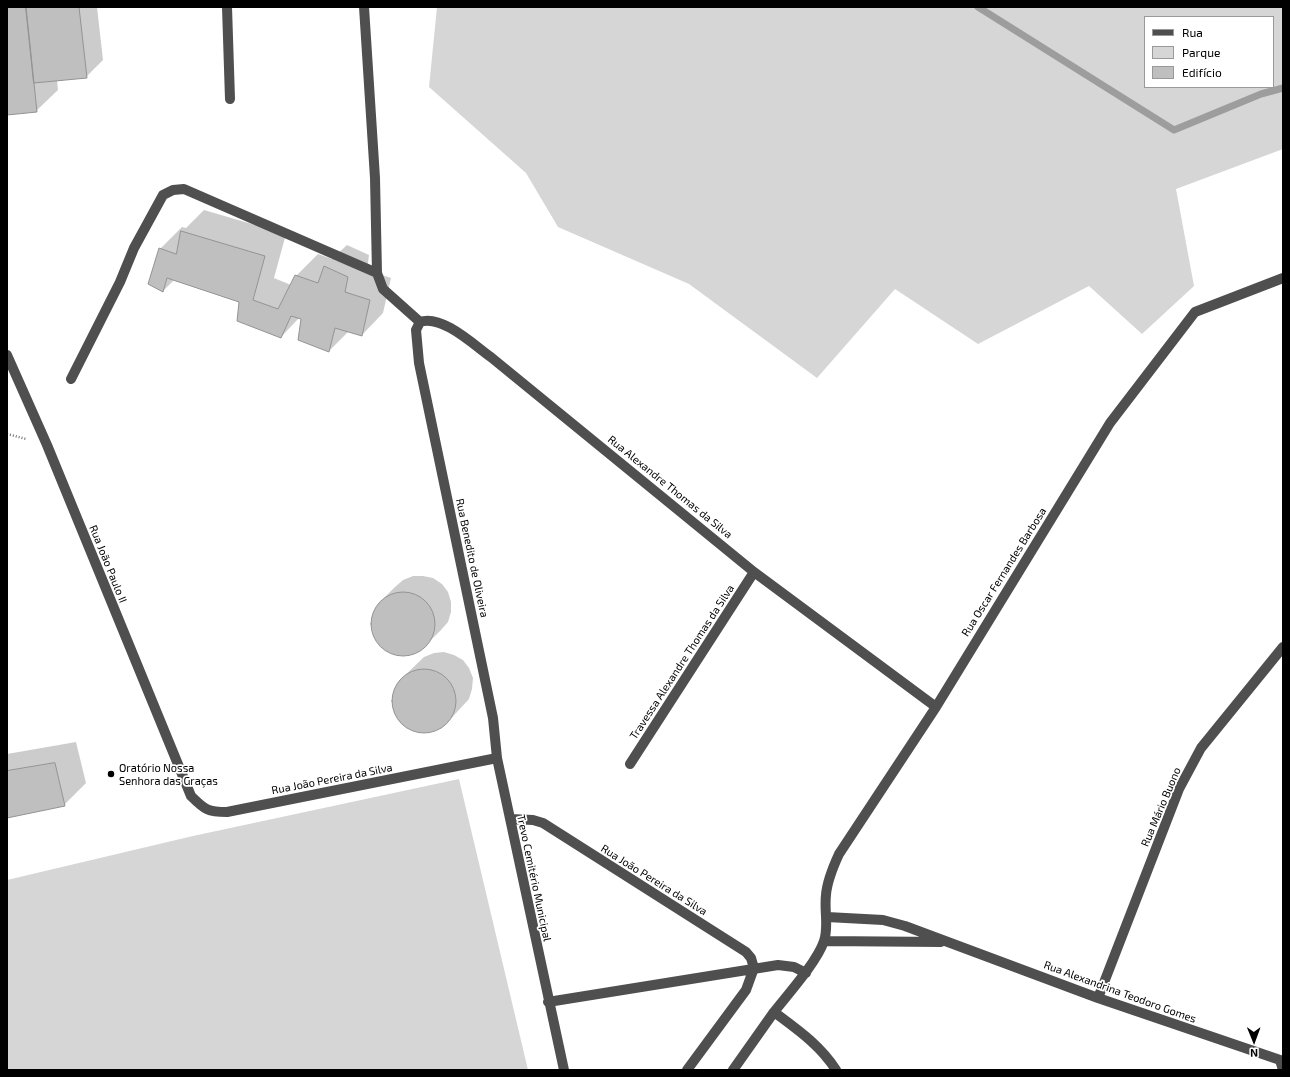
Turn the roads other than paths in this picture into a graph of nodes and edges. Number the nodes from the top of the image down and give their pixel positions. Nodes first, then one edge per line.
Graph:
1 (227, 7) edge
2 (364, 7) edge
3 (230, 99) dead end
4 (378, 273) junction
5 (1283, 278) edge
6 (420, 322) junction
7 (7, 355) edge
8 (71, 379) dead end
9 (754, 572) junction
10 (1283, 647) edge
11 (936, 707) junction
12 (497, 758) junction
13 (630, 764) dead end
14 (185, 783) joint
15 (510, 819) junction
16 (827, 917) junction
17 (824, 942) junction
18 (949, 942) junction
19 (754, 968) junction
20 (806, 973) junction
21 (1098, 998) junction
22 (548, 1002) junction
23 (774, 1012) junction
24 (1282, 1064) edge
25 (564, 1070) edge
26 (687, 1070) edge
27 (733, 1070) edge
28 (836, 1070) edge

1 - 3 street
2 - 4 street
4 - 6 street
4 - 8 street
5 - 11 street, Rua Oscar Fernandes Barbosa
6 - 9 street, Rua Alexandre Thomas da Silva
6 - 12 street, Rua Benedito de Oliveira
7 - 14 street, Rua João Paulo II
9 - 11 street, Rua Alexandre Thomas da Silva
9 - 13 street, Travessa Alexandre Thomas da Silva
10 - 21 street, Rua Mário Buono
11 - 16 street, Rua Oscar Fernandes Barbosa
12 - 14 street, Rua João Pereira da Silva
12 - 15 street, Trevo Cemitério Municipal
15 - 19 street, Rua João Pereira da Silva
15 - 22 street, Trevo Cemitério Municipal
16 - 17 street, Rua Oscar Fernandes Barbosa
16 - 18 street, Rua Alexandrina Teodoro Gomes
17 - 18 street, Rua Alexandrina Teodoro Gomes
17 - 20 street
18 - 21 street, Rua Alexandrina Teodoro Gomes
19 - 20 street
19 - 22 street
19 - 26 street
20 - 23 street
21 - 24 street, Rua Alexandrina Teodoro Gomes
22 - 25 street, Trevo Cemitério Municipal
23 - 27 street
23 - 28 street

